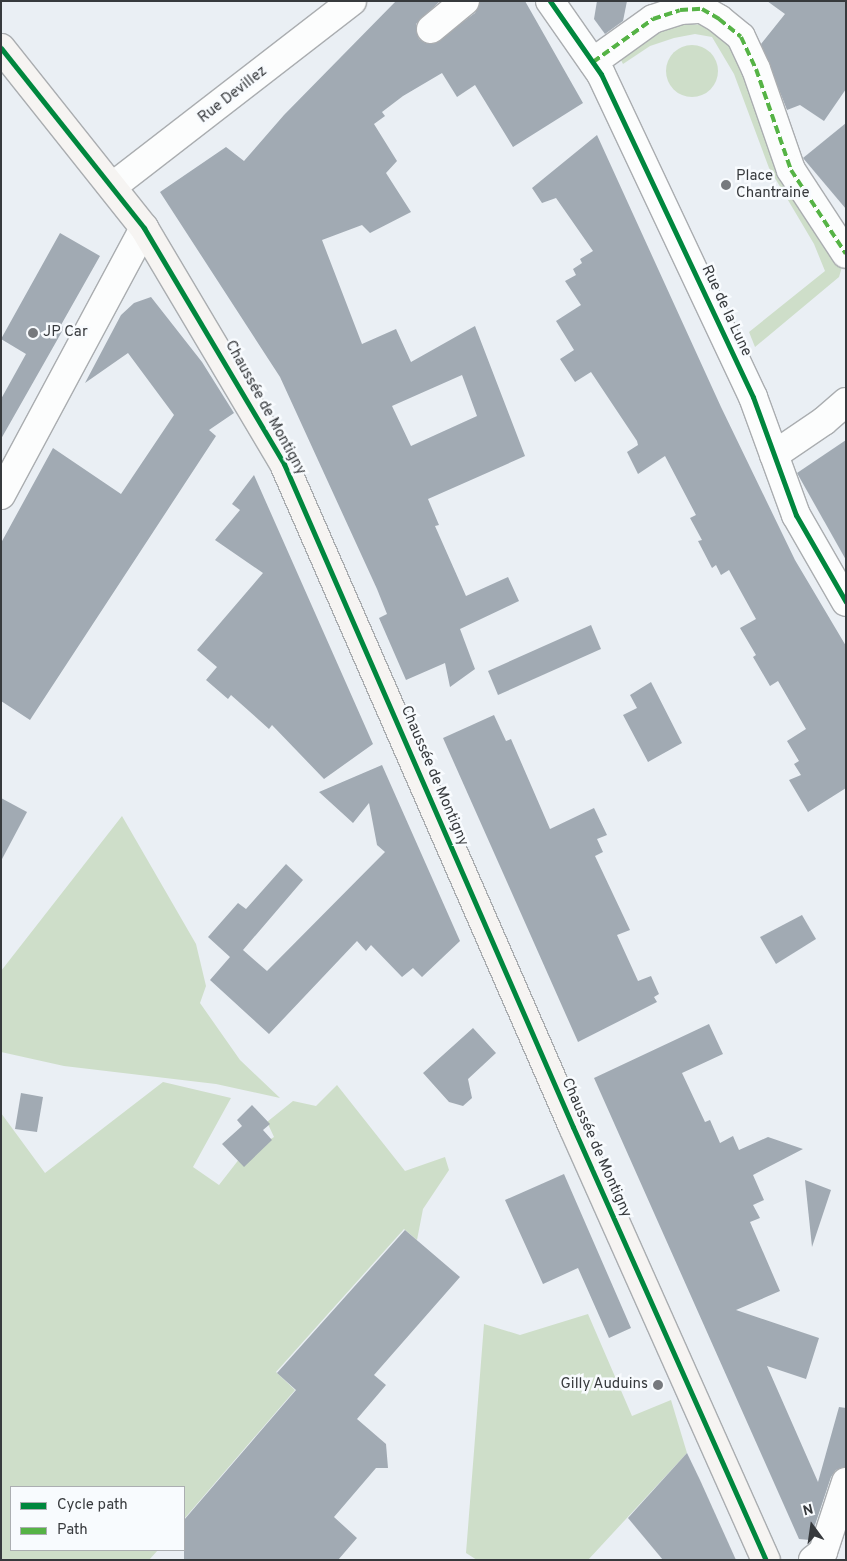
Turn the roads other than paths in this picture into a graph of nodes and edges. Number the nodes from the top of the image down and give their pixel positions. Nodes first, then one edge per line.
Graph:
1 (352, 1) edge
2 (465, 1) edge
3 (550, 1) edge
4 (431, 29) dead end
5 (1, 48) edge
6 (593, 62) junction
7 (113, 186) junction
8 (144, 228) junction
9 (846, 254) edge
10 (846, 402) edge
11 (774, 455) junction
12 (1, 495) edge
13 (846, 602) edge
14 (846, 1482) edge
15 (766, 1560) edge
16 (813, 1560) edge

1 - 7 street, Rue Devillez
2 - 4 street
3 - 6 street, Rue de la Lune
5 - 7 main road, Chaussée de Montigny
6 - 9 street
6 - 11 street, Rue de la Lune
7 - 8 main road, Chaussée de Montigny
8 - 12 street
8 - 15 main road, Chaussée de Montigny
10 - 11 street
11 - 13 street, Rue de la Lune
14 - 16 street

